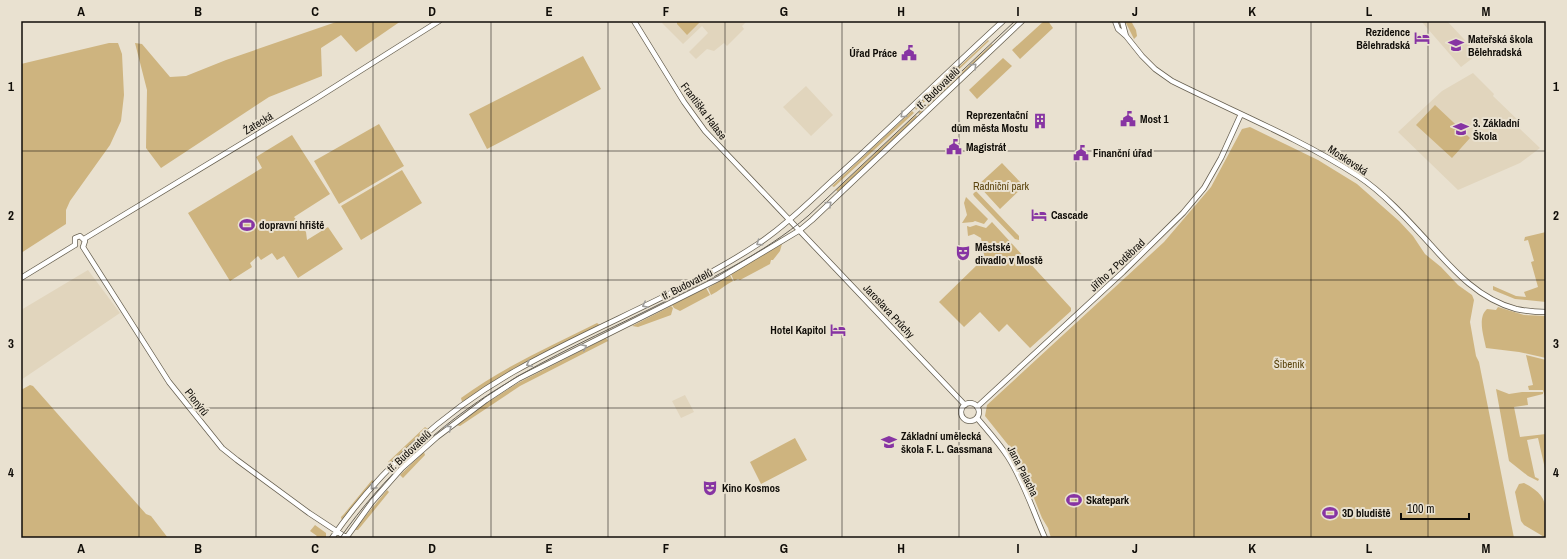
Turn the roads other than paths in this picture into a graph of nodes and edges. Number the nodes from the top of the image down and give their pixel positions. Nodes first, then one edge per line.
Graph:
1 (439, 21) edge
2 (634, 21) edge
3 (1003, 21) edge
4 (1022, 21) edge
5 (1115, 21) edge
6 (1122, 21) edge
7 (1126, 36) junction
8 (1241, 114) junction
9 (790, 220) junction
10 (800, 230) junction
11 (84, 239) junction
12 (75, 245) junction
13 (82, 247) junction
14 (21, 278) edge
15 (1546, 312) edge
16 (965, 405) junction
17 (977, 407) junction
18 (977, 418) junction
19 (337, 532) junction
20 (332, 538) edge
21 (346, 538) edge
22 (1045, 538) edge

1 - 11 street, Žatecká
2 - 9 street, Františka Halase
3 -> 9 street, tř. Budovatelů
10 -> 4 street, tř. Budovatelů
5 - 7 street, Moskevská
6 - 7 street, Moskevská
7 - 8 street, Moskevská
8 - 15 street, Moskevská
8 - 17 street, Jiřího z Poděbrad
9 - 10 street, Františka Halase
9 -> 19 street, tř. Budovatelů
10 - 16 street, Jaroslava Průchy
21 -> 10 street, tř. Budovatelů
11 - 12 street
11 - 13 street
12 - 13 street
12 - 14 street
13 - 19 street, Pionýrů
16 - 17 street
16 - 18 street
17 - 18 street
18 - 22 street, Jana Palacha
19 - 20 street, tř. Budovatelů
19 - 21 street, Pionýrů

